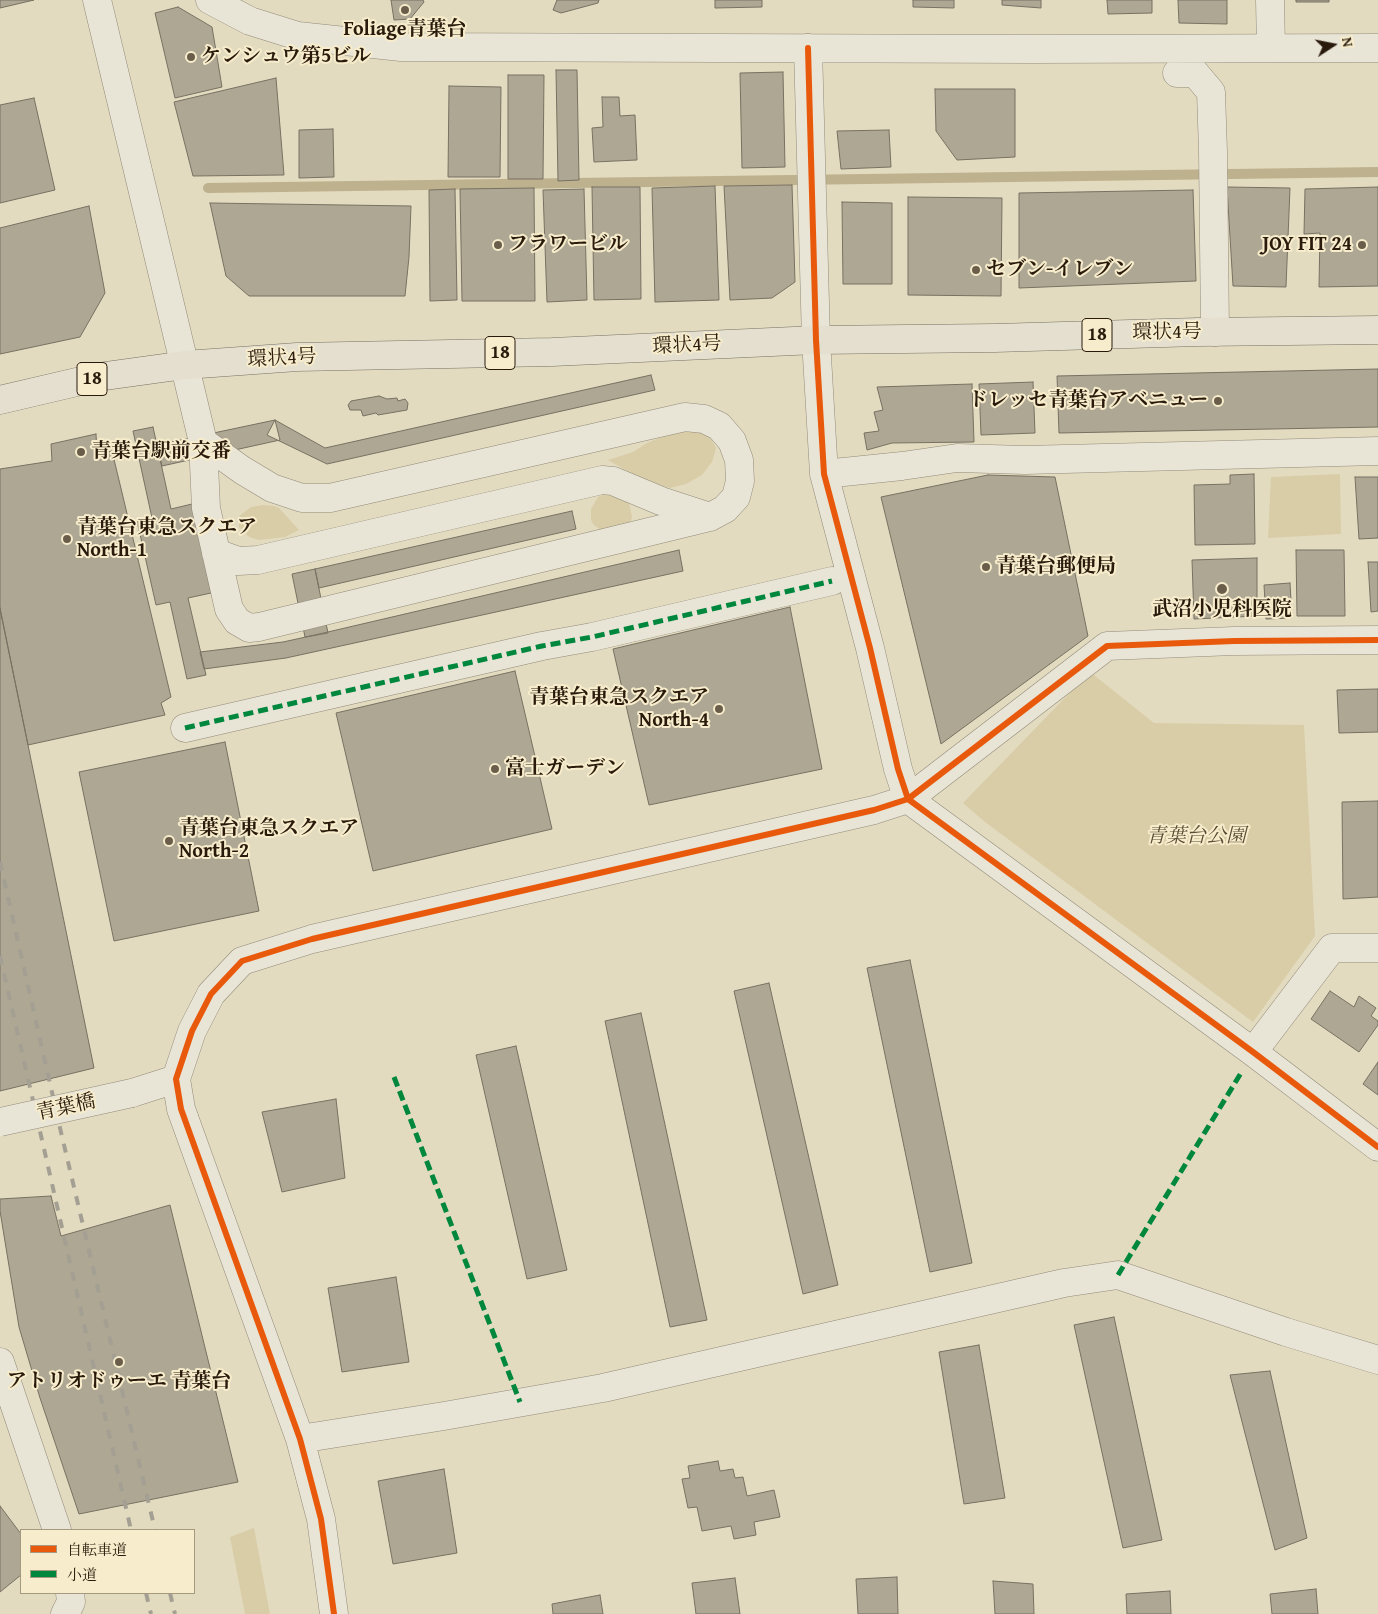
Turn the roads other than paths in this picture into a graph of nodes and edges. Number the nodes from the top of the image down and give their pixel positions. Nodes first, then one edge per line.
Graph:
1 (97, 0) edge
2 (210, 0) edge
3 (1270, 0) edge
4 (808, 48) junction
5 (1271, 48) junction
6 (1378, 48) edge
7 (1177, 73) dead end
8 (1215, 327) junction
9 (1378, 330) edge
10 (816, 340) junction
11 (185, 365) junction
12 (0, 400) edge
13 (203, 442) junction
14 (1378, 450) edge
15 (824, 474) junction
16 (710, 517) junction
17 (216, 553) junction
18 (832, 581) dead end
19 (1378, 640) edge
20 (185, 728) dead end
21 (908, 799) junction
22 (1378, 948) edge
23 (1253, 1052) junction
24 (176, 1080) junction
25 (0, 1122) edge
26 (1378, 1147) edge
27 (1378, 1360) edge
28 (0, 1362) edge
29 (300, 1439) junction
30 (58, 1529) edge
31 (70, 1594) edge
32 (65, 1614) edge
33 (334, 1614) edge

1 - 11 street
2 - 4 street
3 - 5 street
4 - 5 street
4 - 10 street
5 - 6 street
7 - 8 street
8 - 9 main road, 環状4号 / 18
8 - 10 main road, 環状4号 / 18
10 - 11 main road, 環状4号 / 18
10 - 15 street
11 - 12 main road, 環状4号 / 18
11 - 13 street
13 - 16 street
13 - 17 street
14 - 15 street
15 - 21 street
16 - 17 street
16 - 17 street
18 - 20 street
19 - 21 street
21 - 23 street
21 - 24 street
22 - 23 street
23 - 26 street
24 - 25 street, 青葉橋, bridge
24 - 29 street
27 - 29 street
28 - 30 street
29 - 33 street
31 - 32 street

